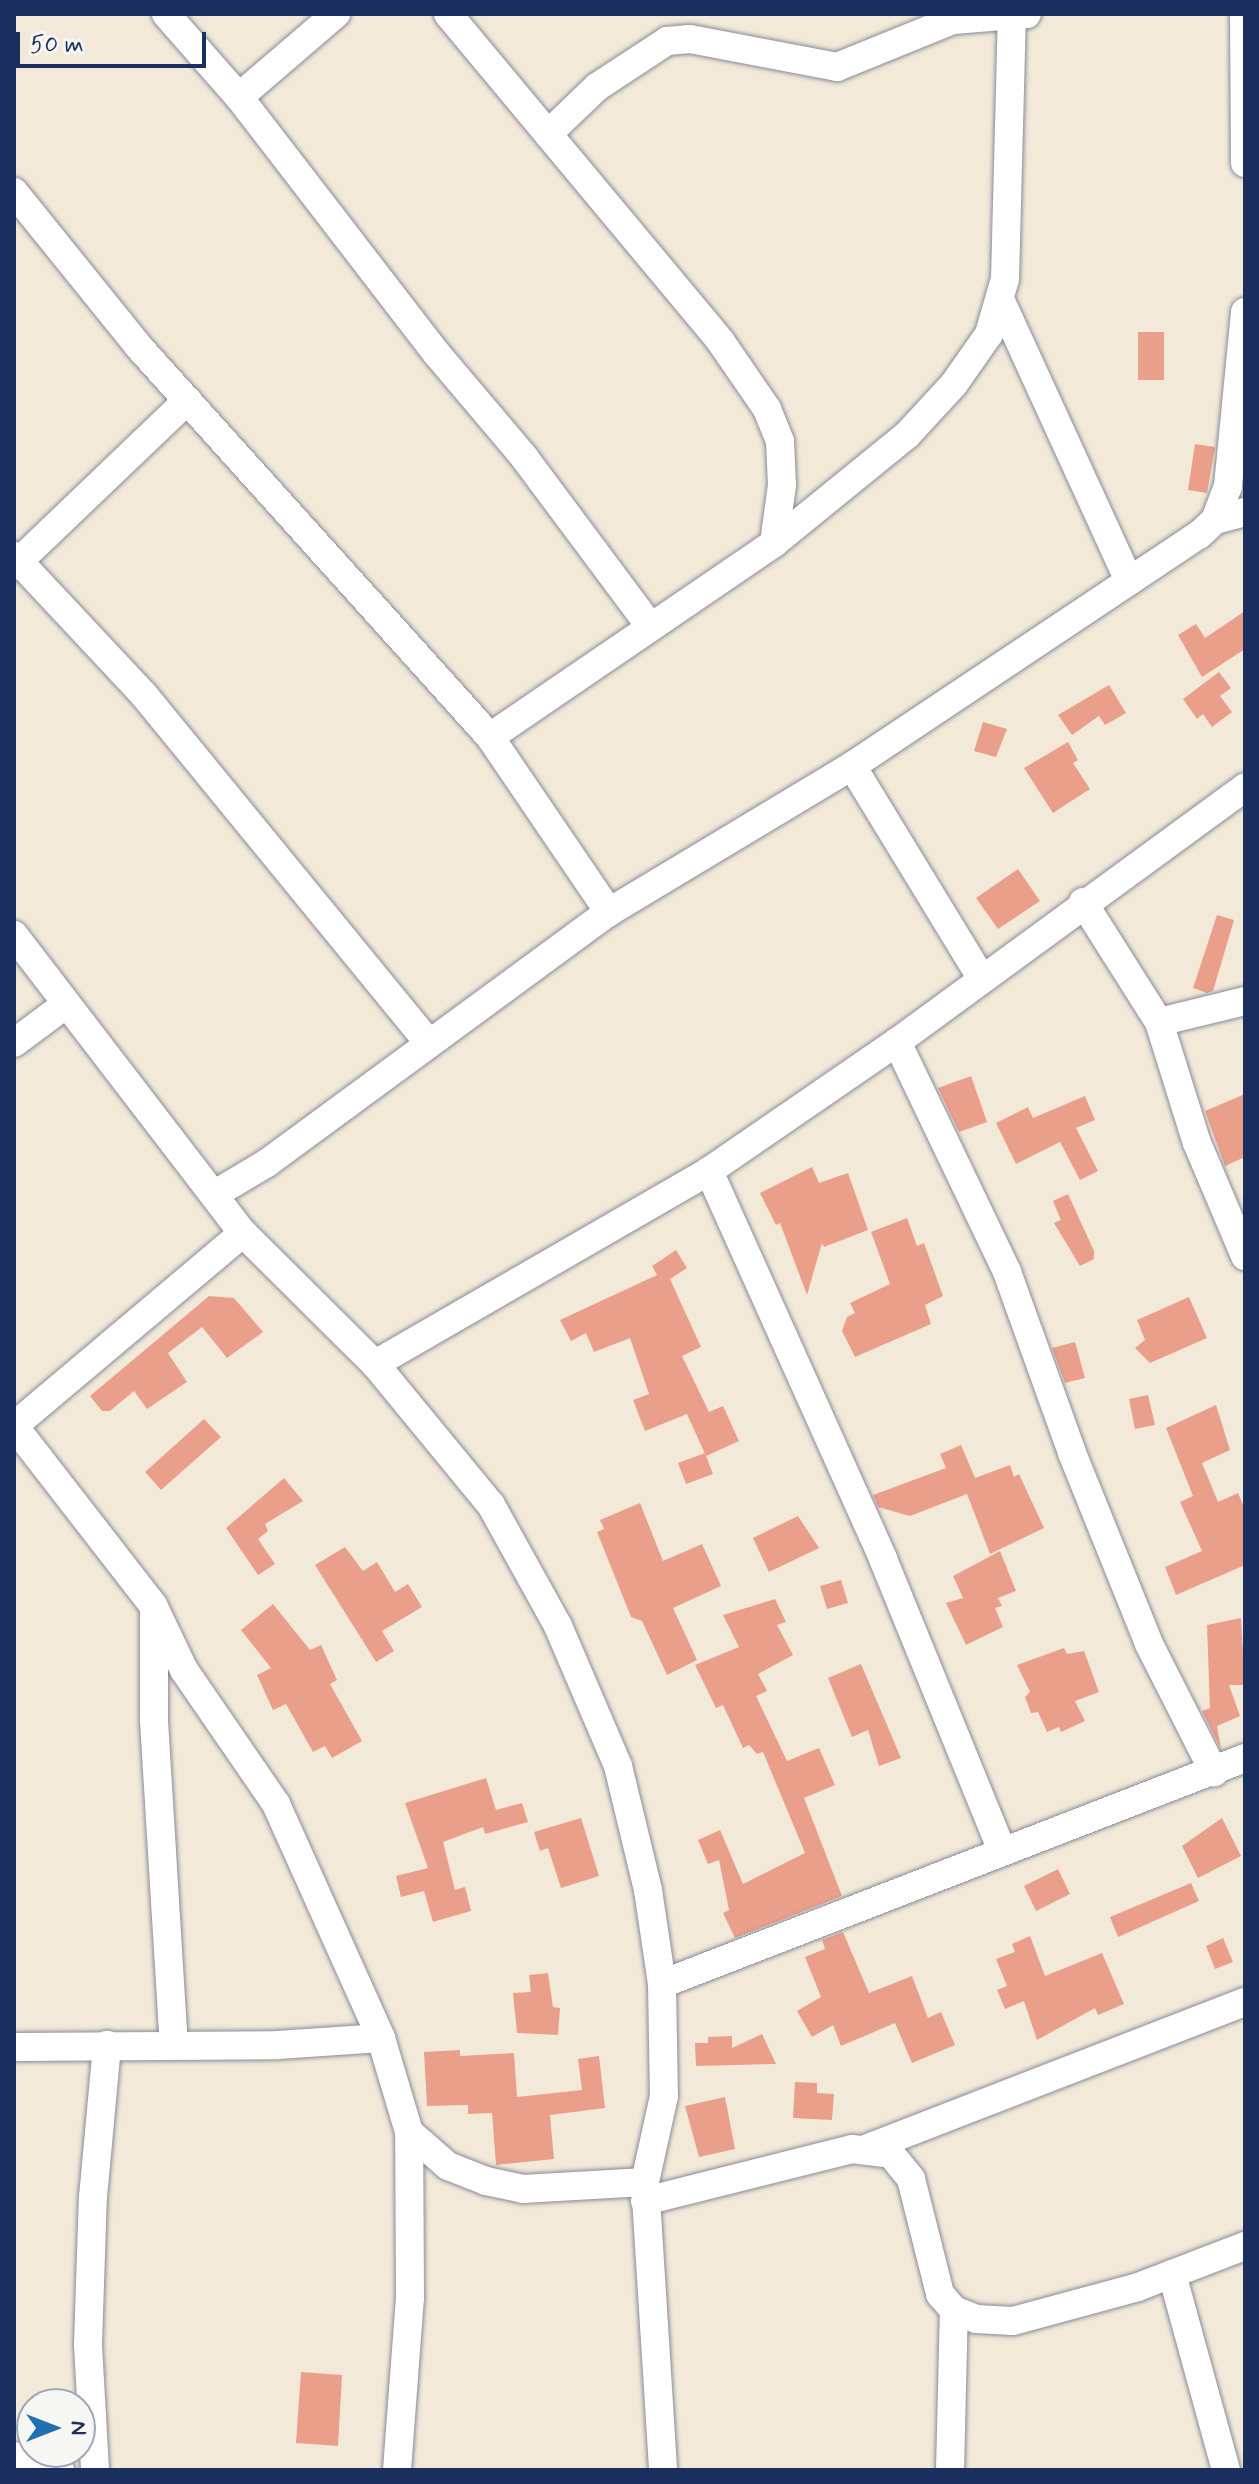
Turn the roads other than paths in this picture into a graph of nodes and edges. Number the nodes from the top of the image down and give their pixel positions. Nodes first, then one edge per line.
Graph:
1 (166, 14) edge
2 (336, 14) edge
3 (448, 14) edge
4 (1012, 14) edge
5 (1027, 14) edge
6 (1244, 14) edge
7 (239, 97) junction
8 (548, 134) junction
9 (1245, 163) edge
10 (14, 192) edge
11 (1000, 299) junction
12 (1245, 312) edge
13 (188, 400) junction
14 (1245, 512) edge
15 (1215, 520) junction
16 (774, 543) junction
17 (15, 561) edge
18 (1129, 581) junction
19 (649, 625) junction
20 (490, 737) junction
21 (852, 766) junction
22 (1245, 787) edge
23 (1083, 902) junction
24 (609, 912) junction
25 (14, 935) edge
26 (980, 976) junction
27 (1245, 1001) edge
28 (65, 1005) junction
29 (1159, 1022) junction
30 (897, 1042) junction
31 (14, 1043) edge
32 (429, 1043) junction
33 (709, 1171) junction
34 (215, 1194) junction
35 (243, 1233) junction
36 (1244, 1247) edge
37 (375, 1364) junction
38 (153, 1605) junction
39 (1245, 1758) edge
40 (1214, 1772) junction
41 (1002, 1850) junction
42 (662, 1984) junction
43 (1245, 2002) edge
44 (381, 2038) junction
45 (174, 2044) junction
46 (107, 2045) junction
47 (14, 2047) edge
48 (409, 2132) junction
49 (868, 2148) junction
50 (645, 2192) junction
51 (1245, 2246) edge
52 (1172, 2274) junction
53 (954, 2310) junction
54 (14, 2456) edge
55 (60, 2470) edge
56 (95, 2470) edge
57 (397, 2470) edge
58 (663, 2470) edge
59 (950, 2470) edge
60 (1226, 2470) edge

1 - 7 street
2 - 7 street
3 - 8 street
4 - 5 street
4 - 8 street
4 - 11 street
6 - 9 street
7 - 19 street
8 - 16 street
10 - 13 street
11 - 16 street
11 - 18 street
12 - 15 street
13 - 17 street
13 - 20 street
14 - 15 street
15 - 18 street
16 - 19 street
17 - 32 street
18 - 21 street
19 - 20 street
20 - 24 street
21 - 24 street
21 - 26 street
22 - 23 street
23 - 26 street
23 - 29 street
24 - 32 street
25 - 28 street
26 - 30 street
27 - 29 street
28 - 31 street
28 - 34 street
29 - 36 street
30 - 33 street
30 - 40 street
32 - 34 street
33 - 37 street
33 - 41 street
34 - 35 street
35 - 37 street
35 - 38 street
37 - 42 street
38 - 44 street
38 - 45 street
39 - 40 street
40 - 41 street
41 - 42 street
42 - 50 street
43 - 49 street
44 - 45 street
44 - 48 street
45 - 46 street
46 - 47 street
46 - 56 street
48 - 50 street
48 - 57 street
49 - 50 street
49 - 53 street
50 - 58 street
51 - 52 street
52 - 53 street
52 - 60 street
53 - 59 street
54 - 55 street

